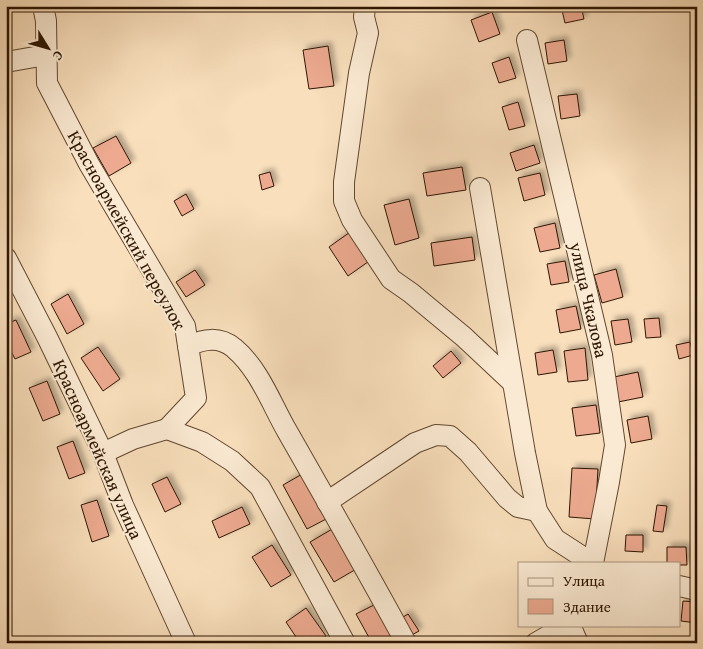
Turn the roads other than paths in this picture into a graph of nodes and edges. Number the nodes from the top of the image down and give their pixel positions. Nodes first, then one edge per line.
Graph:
1 (43, 6) edge
2 (365, 6) edge
3 (527, 40) dead end
4 (46, 55) junction
5 (6, 62) edge
6 (480, 188) dead end
7 (6, 258) edge
8 (188, 346) junction
9 (512, 382) junction
10 (167, 429) junction
11 (103, 453) junction
12 (327, 502) junction
13 (537, 512) junction
14 (590, 562) edge
15 (592, 562) edge
16 (680, 586) edge
17 (697, 590) edge
18 (567, 626) edge
19 (570, 626) edge
20 (186, 643) edge
21 (345, 643) edge
22 (406, 643) edge
23 (536, 643) edge
24 (578, 643) edge

1 - 4 street, Красноармейский переулок
2 - 9 street
3 - 15 street, улица Чкалова
4 - 5 street
4 - 8 street, Красноармейский переулок
6 - 9 street, улица Чкалова
7 - 11 street, Красноармейская улица
8 - 10 street, Красноармейский переулок
8 - 12 street
9 - 13 street, улица Чкалова
10 - 11 street
10 - 21 street
11 - 20 street, Красноармейская улица
12 - 13 street
12 - 22 street
13 - 14 street, улица Чкалова
16 - 17 street
18 - 23 street
19 - 24 street

